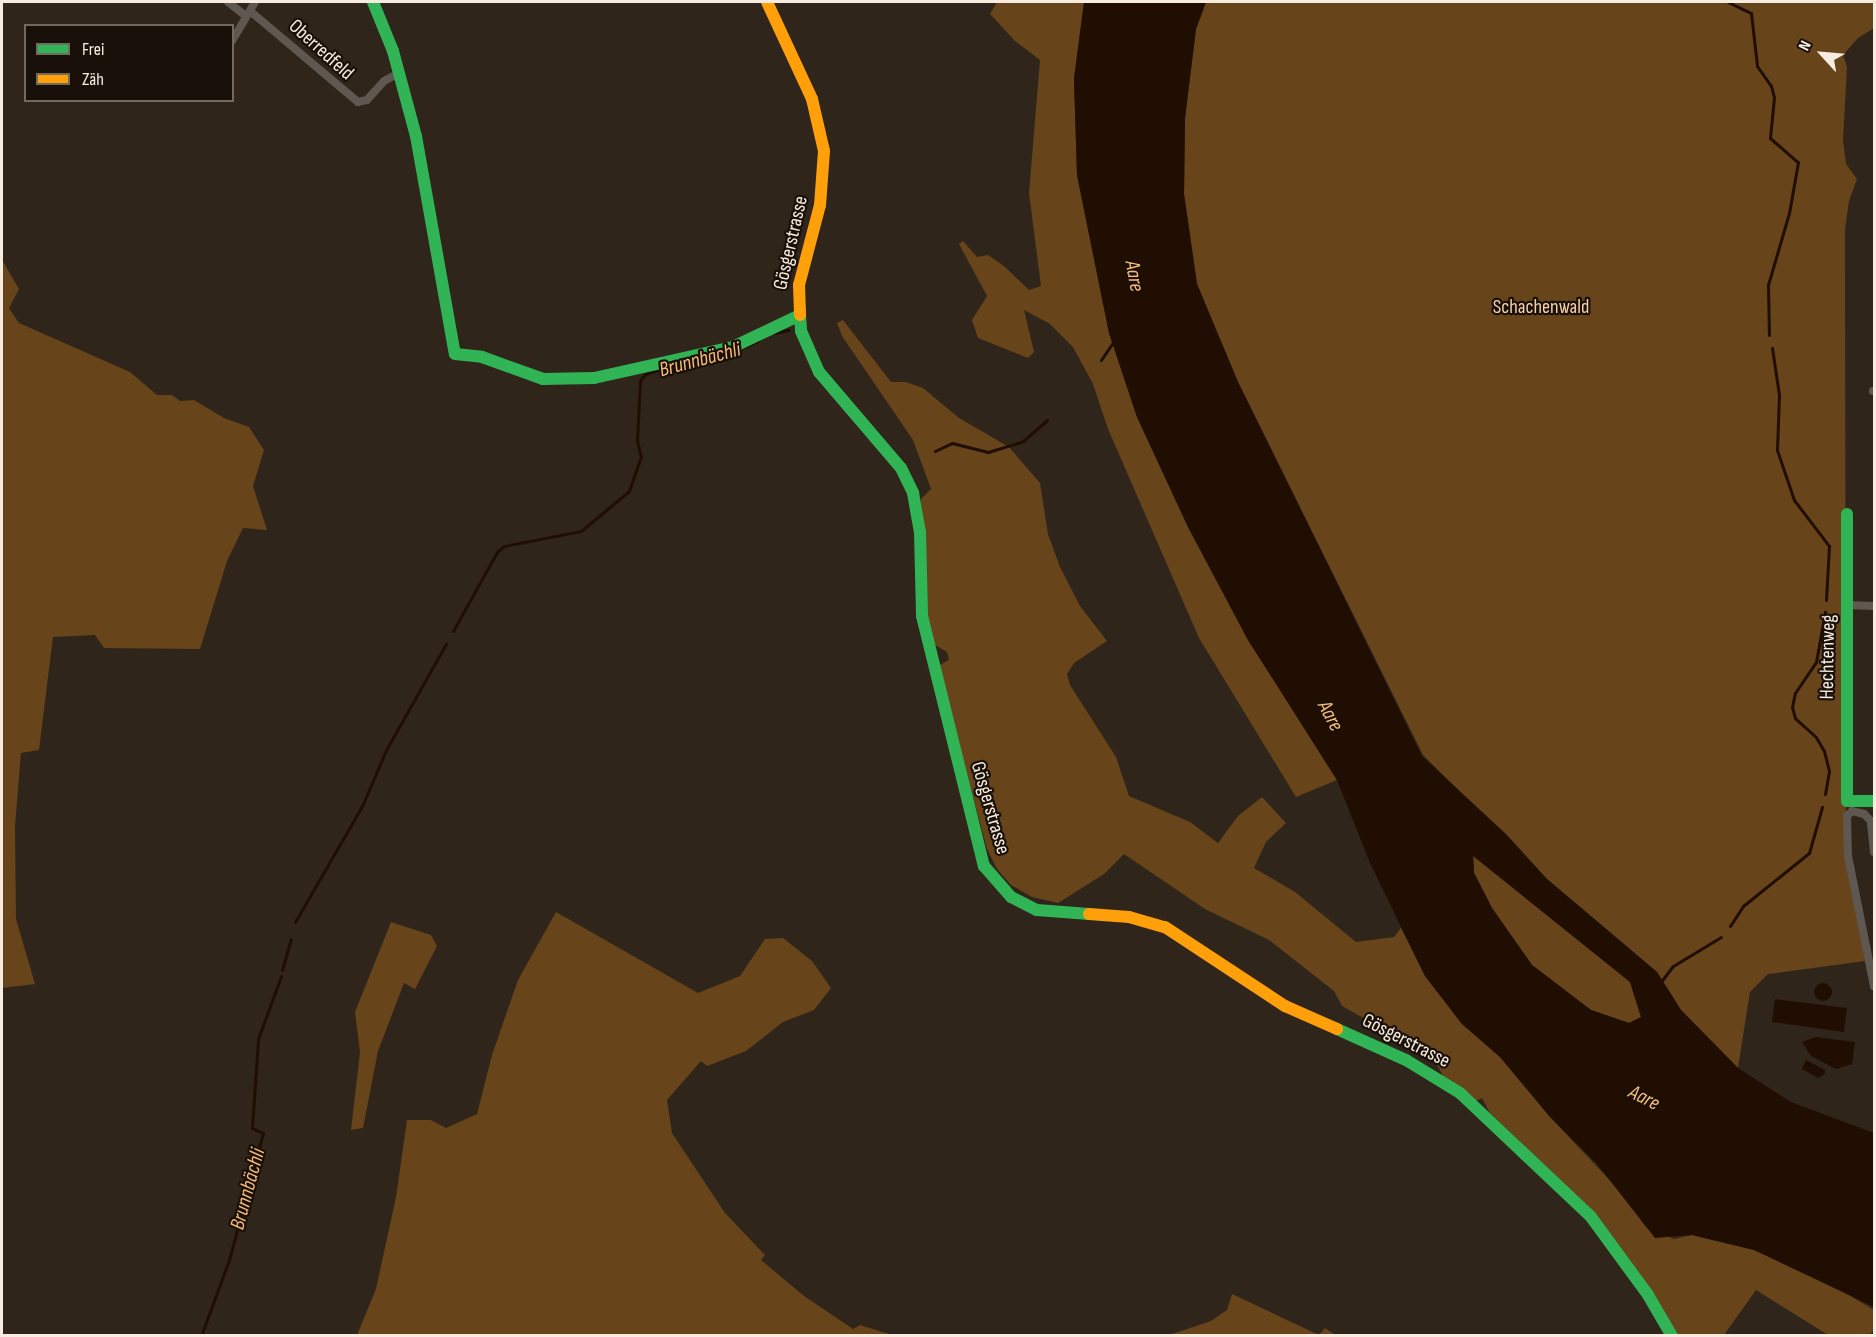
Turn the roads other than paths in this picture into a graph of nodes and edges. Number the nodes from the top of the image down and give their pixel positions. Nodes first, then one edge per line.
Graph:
1 (228, 2) edge
2 (255, 2) edge
3 (372, 2) edge
4 (767, 2) edge
5 (248, 13) junction
6 (234, 38) edge
7 (399, 73) junction
8 (798, 316) junction
9 (1847, 514) dead end
10 (1848, 606) junction
11 (1875, 606) edge
12 (1875, 801) edge
13 (1875, 852) edge
14 (1875, 986) edge
15 (1672, 1335) edge

1 - 5 street, Oberredfeld
2 - 5 street
3 - 7 main road
4 - 8 main road, Gösgerstrasse
5 - 6 street
5 - 7 street, Oberredfeld
7 - 8 main road
8 - 15 main road, Gösgerstrasse
9 - 10 main road, Hechtenweg
10 - 11 street
10 - 12 main road, Hechtenweg
13 - 14 street

